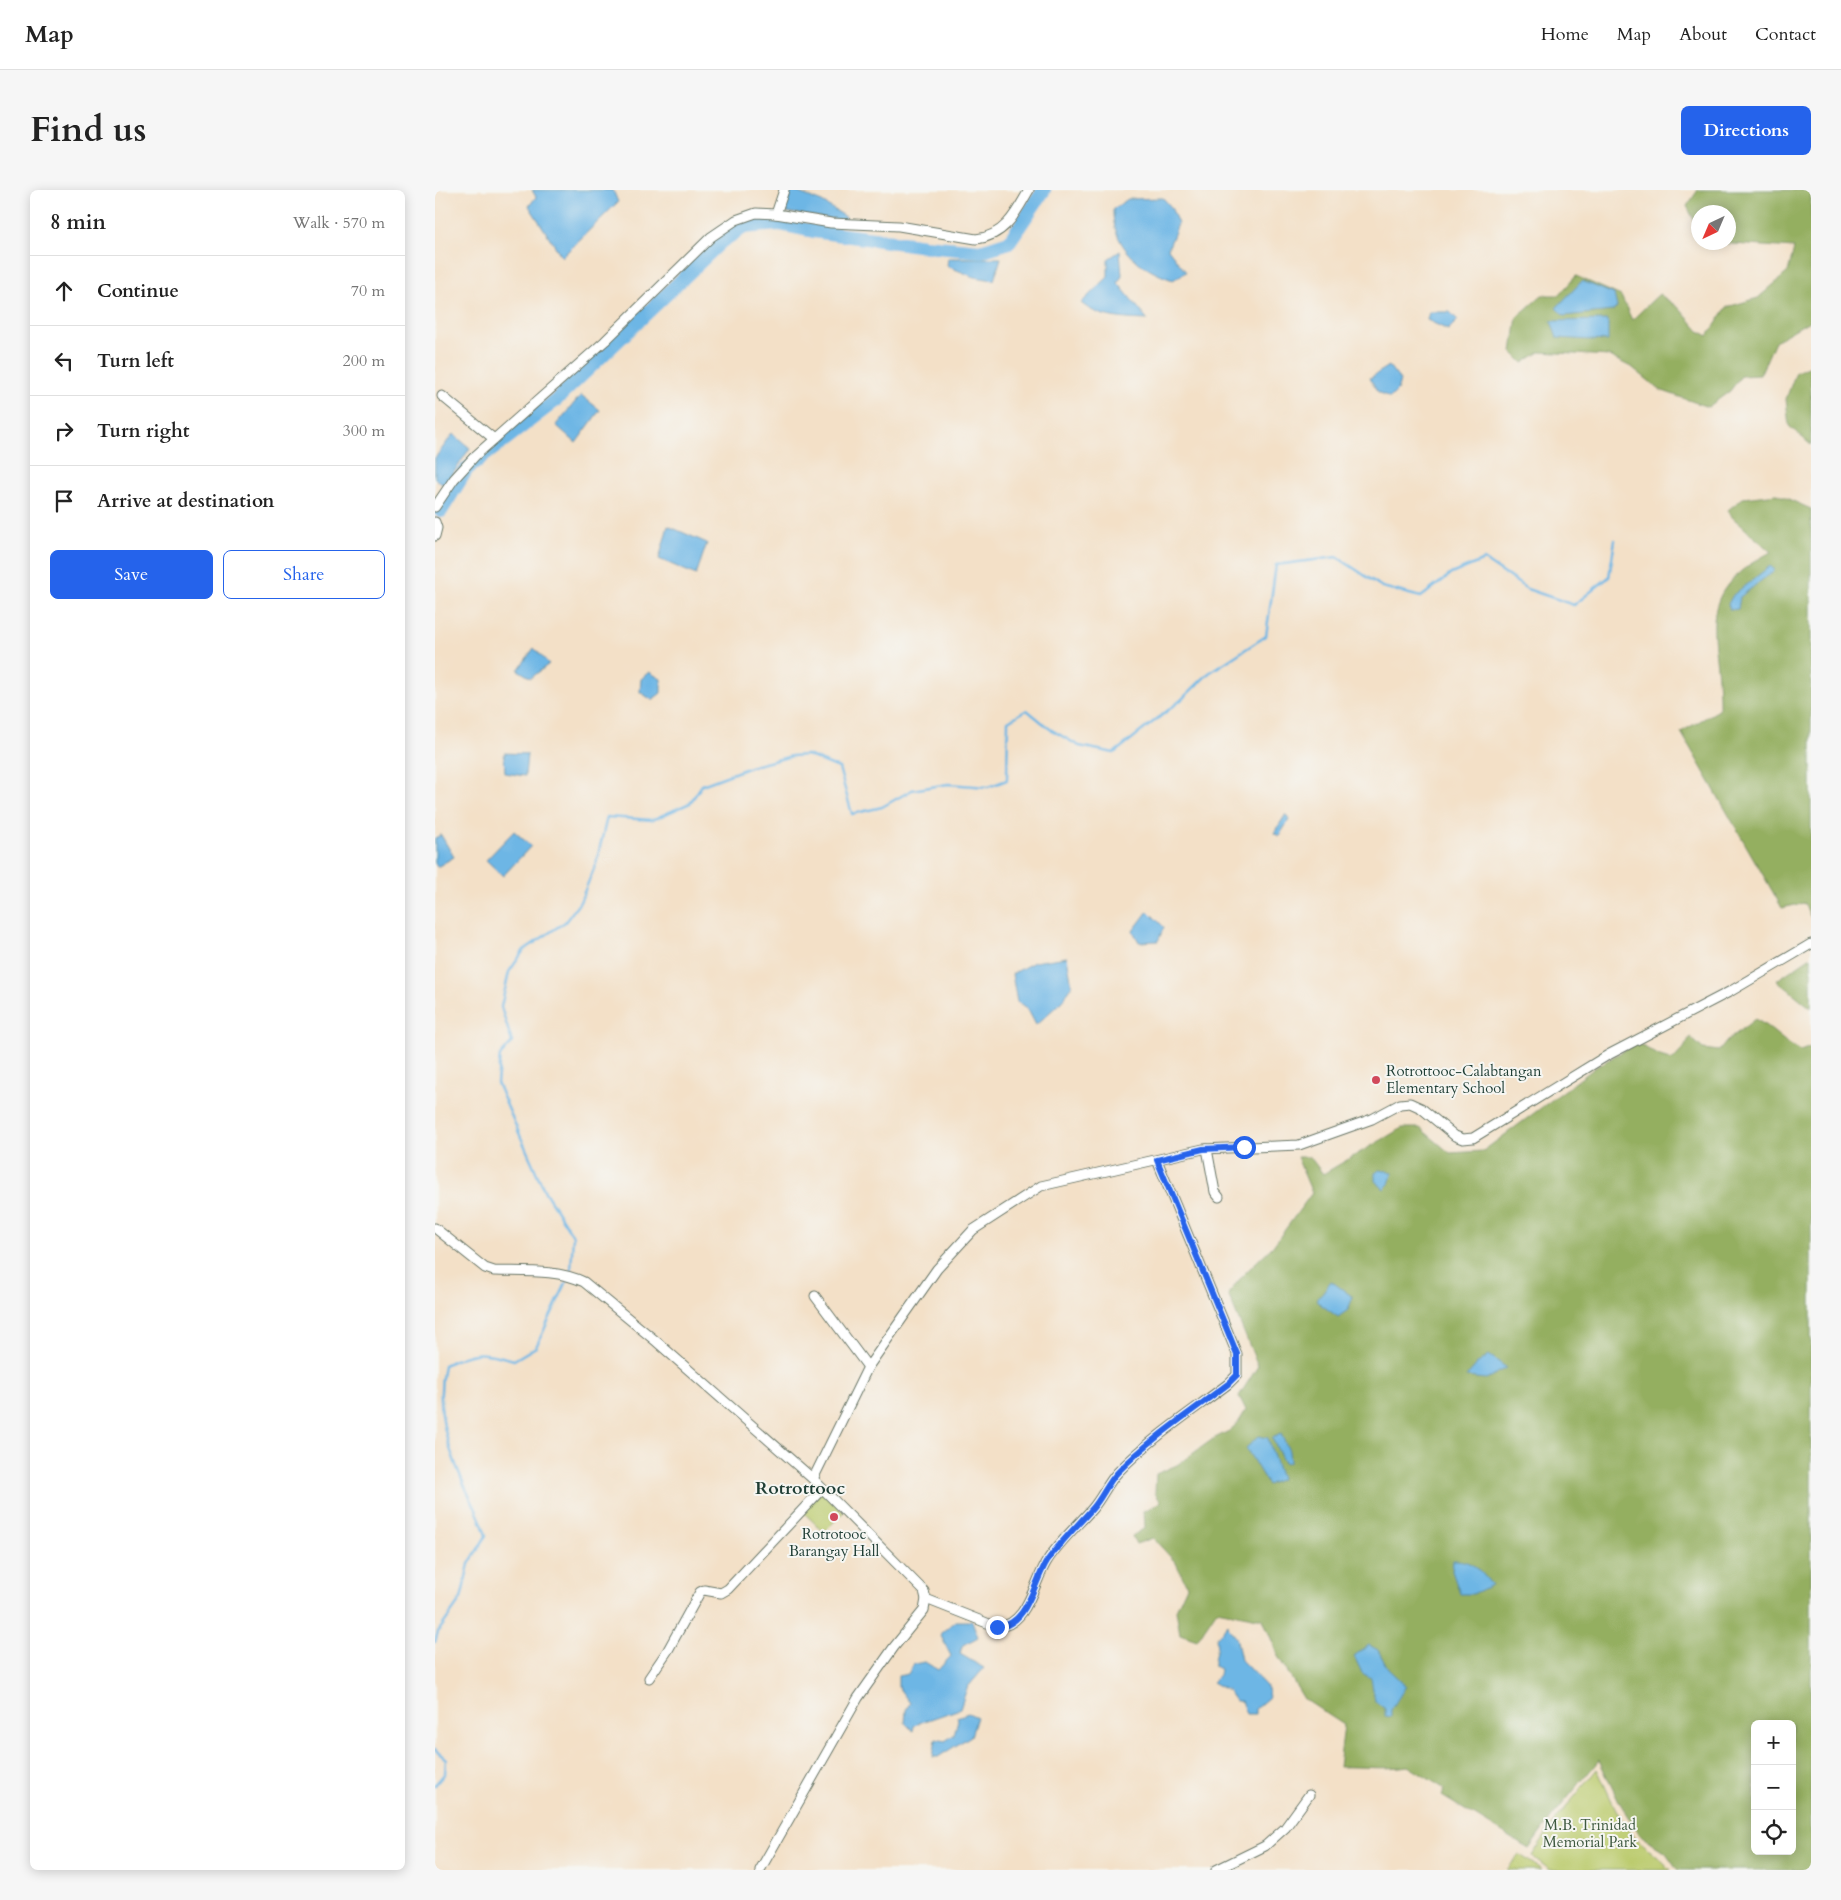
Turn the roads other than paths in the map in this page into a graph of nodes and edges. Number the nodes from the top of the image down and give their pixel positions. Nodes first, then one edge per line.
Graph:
1 (784, 190) edge
2 (1029, 190) edge
3 (776, 214) junction
4 (442, 396) dead end
5 (494, 439) junction
6 (435, 507) edge
7 (435, 522) edge
8 (435, 536) edge
9 (1811, 944) edge
10 (1207, 1149) junction
11 (1157, 1160) junction
12 (1219, 1197) dead end
13 (435, 1228) edge
14 (815, 1296) dead end
15 (868, 1367) junction
16 (813, 1479) junction
17 (822, 1488) junction
18 (926, 1599) junction
19 (649, 1678) dead end
20 (1309, 1795) dead end
21 (759, 1870) edge
22 (1215, 1870) edge

1 - 3 street
2 - 3 street
3 - 5 street
4 - 5 street
5 - 6 street
7 - 8 street
9 - 10 street
10 - 11 street
10 - 12 street
11 - 15 street
11 - 18 street
13 - 16 street
14 - 15 street
15 - 16 street
16 - 17 street
17 - 18 street
17 - 19 street
18 - 21 street
20 - 22 street

